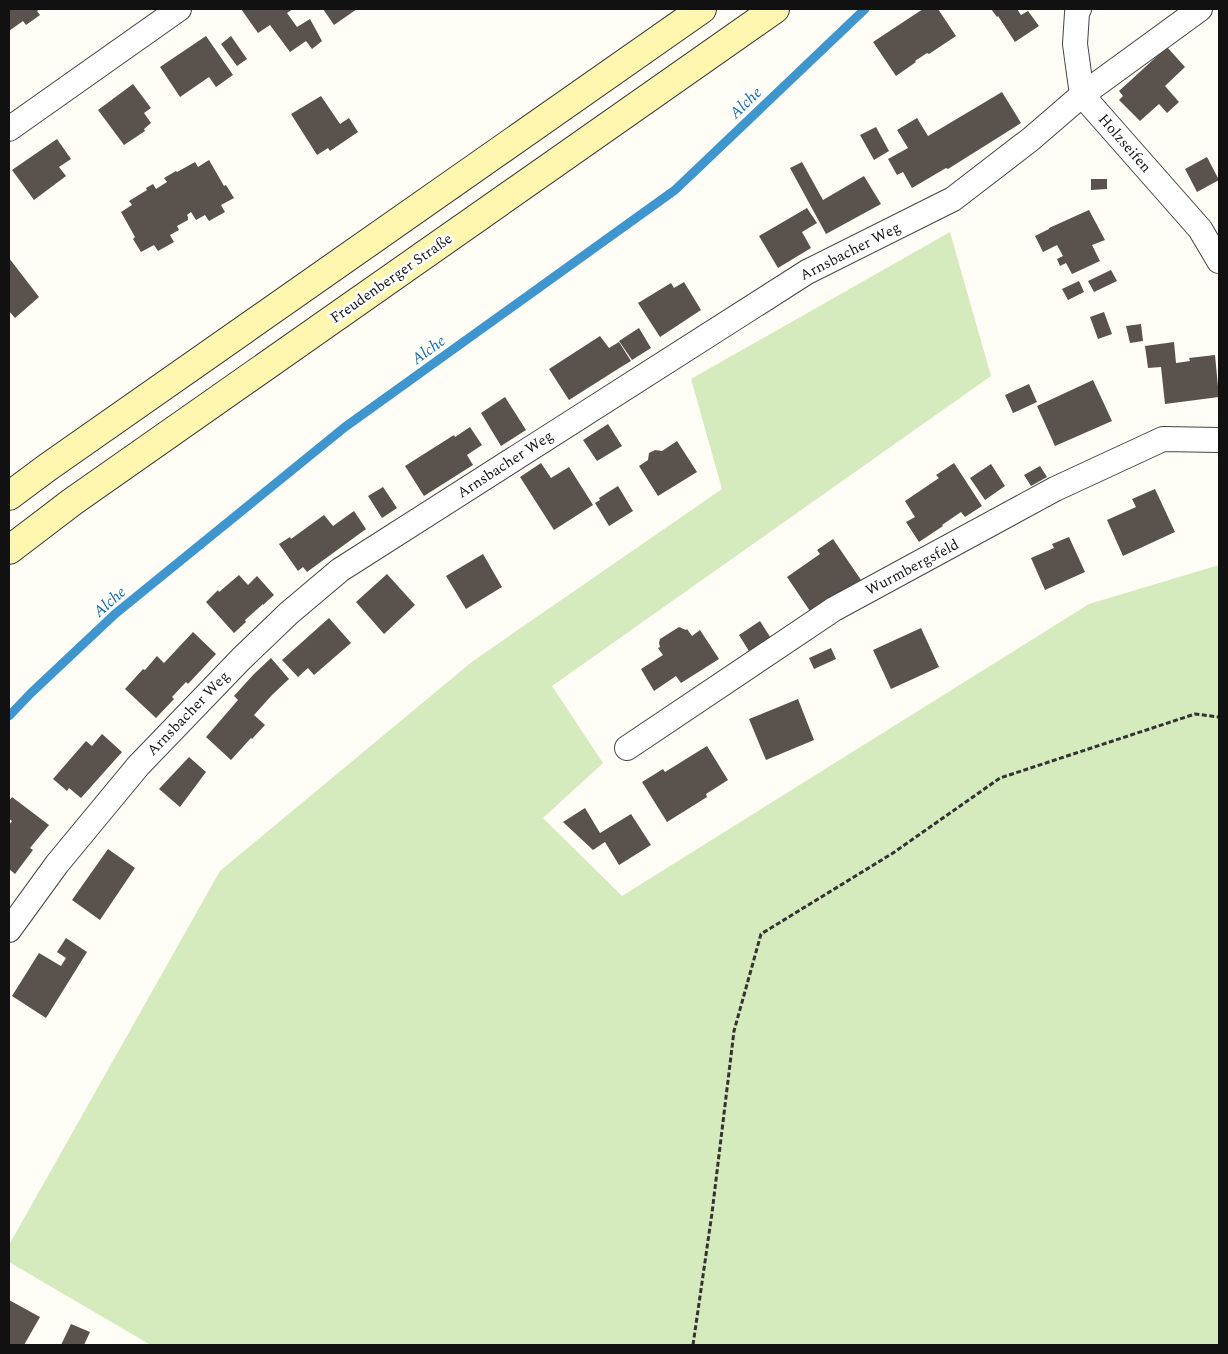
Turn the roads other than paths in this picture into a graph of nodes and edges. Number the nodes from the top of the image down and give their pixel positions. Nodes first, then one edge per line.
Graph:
1 (179, 9) edge
2 (702, 9) edge
3 (775, 9) edge
4 (1079, 9) edge
5 (1200, 9) edge
6 (1082, 95) junction
7 (9, 129) edge
8 (1219, 261) edge
9 (1219, 440) edge
10 (9, 496) edge
11 (9, 550) edge
12 (627, 748) dead end
13 (9, 930) edge

1 - 7 street
2 - 10 main road
3 - 11 main road, Freudenberger Straße
4 - 6 street
5 - 6 street, Arnsbacher Weg
6 - 8 street, Holzseifen
6 - 13 street, Arnsbacher Weg
9 - 12 street, Wurmbergsfeld

